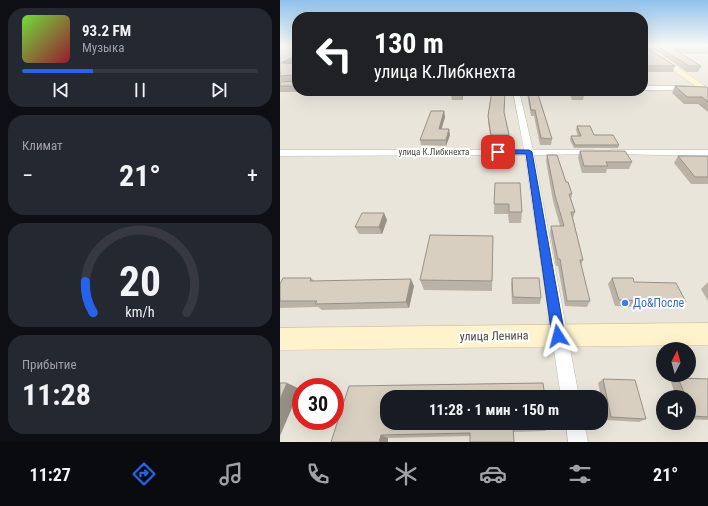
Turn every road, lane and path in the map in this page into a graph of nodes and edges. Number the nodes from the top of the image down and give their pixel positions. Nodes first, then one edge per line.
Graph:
1 (672, 67) edge
2 (648, 88) edge
3 (706, 90) edge
4 (517, 96) edge
5 (529, 152) junction
6 (280, 153) edge
7 (708, 153) edge
8 (708, 334) edge
9 (558, 336) junction
10 (280, 339) edge
11 (569, 390) edge
12 (576, 430) edge
13 (578, 442) edge

1 - 3 main road
2 - 3 street
4 - 5 street
5 - 6 street, улица К.Либкнехта
5 - 7 street, улица К.Либкнехта
5 - 9 street
8 - 9 main road, улица Ленина
9 - 10 main road, улица Ленина
9 - 11 street
12 - 13 street

